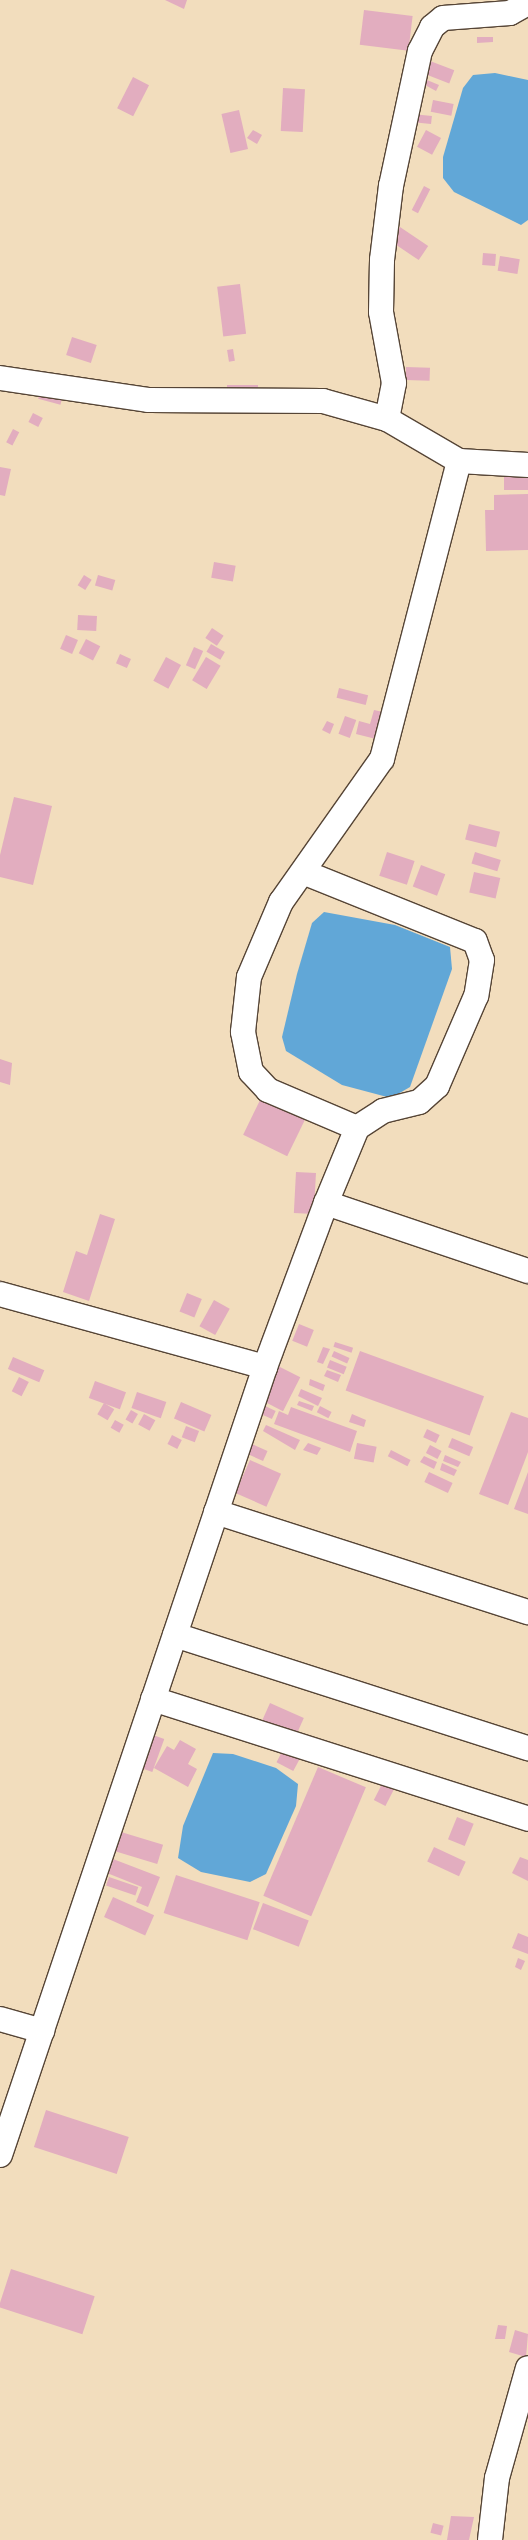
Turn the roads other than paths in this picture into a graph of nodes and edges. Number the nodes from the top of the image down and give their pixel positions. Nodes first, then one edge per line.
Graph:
1 (528, 3) edge
2 (0, 378) edge
3 (387, 419) junction
4 (459, 461) junction
5 (528, 465) edge
6 (303, 872) junction
7 (357, 1128) junction
8 (326, 1203) junction
9 (528, 1271) edge
10 (0, 1294) edge
11 (265, 1367) junction
12 (216, 1512) junction
13 (528, 1612) edge
14 (175, 1635) junction
15 (153, 1699) junction
16 (528, 1748) edge
17 (528, 1819) edge
18 (0, 2019) edge
19 (42, 2031) junction
20 (0, 2155) edge
21 (528, 2368) edge
22 (490, 2540) edge

1 - 3 street
2 - 3 street
3 - 4 street
4 - 5 street
4 - 6 street
6 - 7 street
6 - 7 street
7 - 8 street
8 - 9 street
8 - 11 street
10 - 11 street
11 - 12 street
12 - 13 street
12 - 14 street
14 - 15 street
14 - 16 street
15 - 17 street
15 - 19 street
18 - 19 street
19 - 20 street
21 - 22 street

